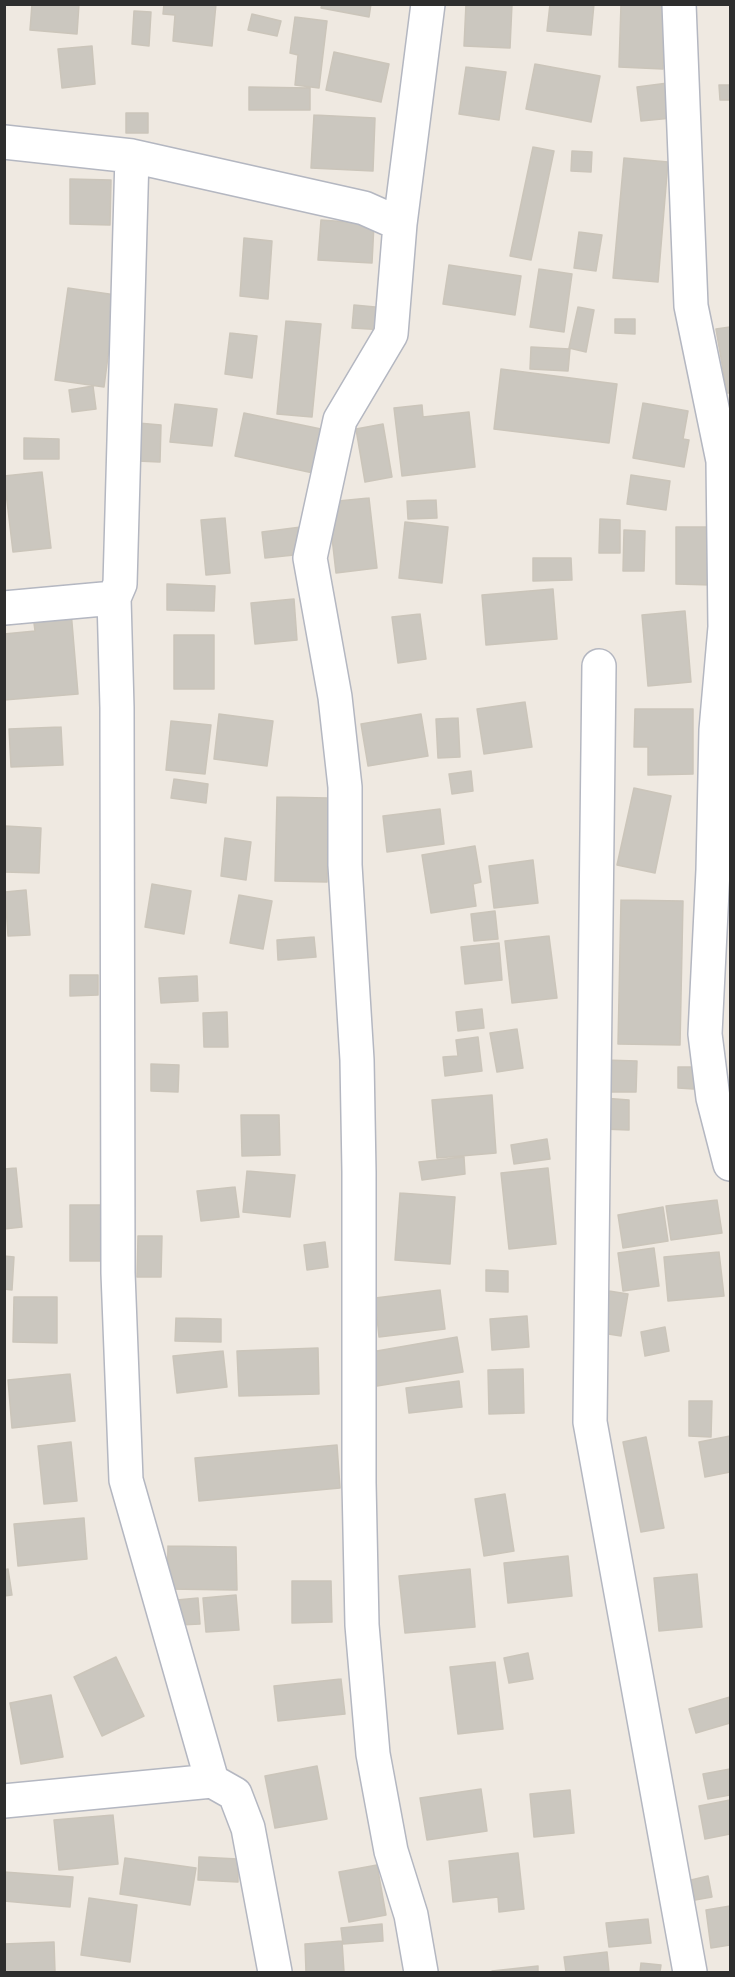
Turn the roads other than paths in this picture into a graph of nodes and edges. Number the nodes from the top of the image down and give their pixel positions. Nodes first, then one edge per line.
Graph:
1 (428, 4) edge
2 (679, 4) edge
3 (4, 142) edge
4 (132, 156) junction
5 (400, 224) junction
6 (114, 598) junction
7 (4, 608) edge
8 (599, 666) dead end
9 (730, 1164) edge
10 (212, 1781) junction
11 (4, 1801) edge
12 (275, 1972) edge
13 (421, 1972) edge
14 (690, 1972) edge

1 - 5 street
2 - 9 street
3 - 4 street
4 - 5 street
4 - 6 street
5 - 13 street
6 - 7 street
6 - 10 street
8 - 14 street
10 - 11 street
10 - 12 street

